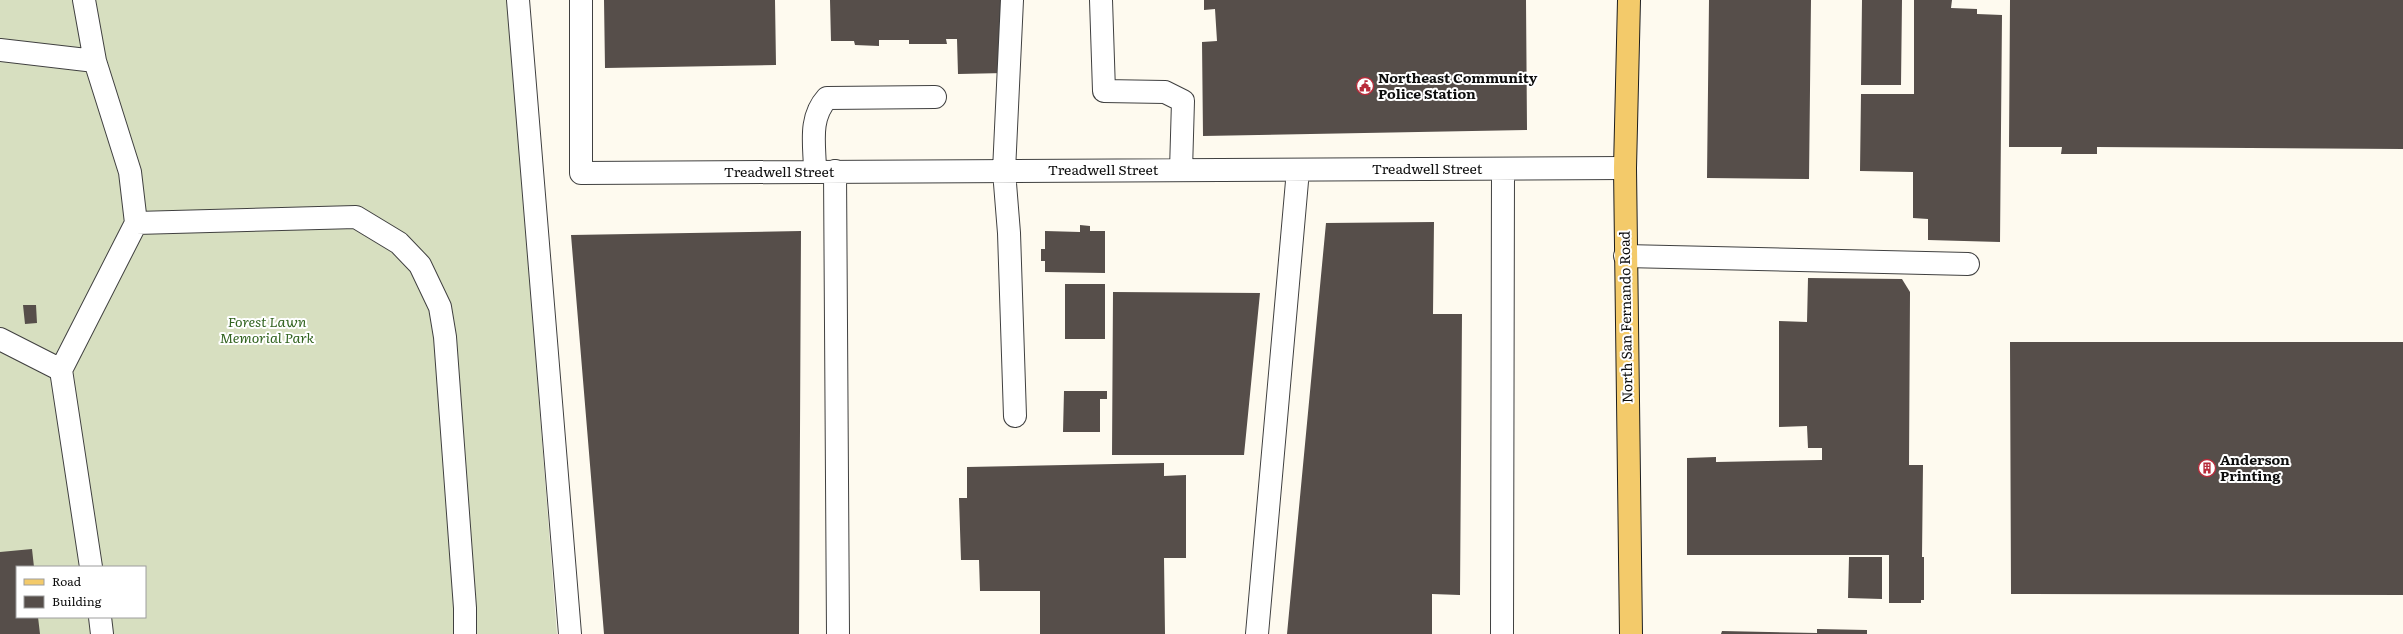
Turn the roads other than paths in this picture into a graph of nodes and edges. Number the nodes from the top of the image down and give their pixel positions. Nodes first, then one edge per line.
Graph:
1 (84, 0) edge
2 (518, 0) edge
3 (581, 0) edge
4 (1012, 0) edge
5 (1101, 0) edge
6 (1629, 0) edge
7 (0, 50) edge
8 (95, 61) junction
9 (934, 97) dead end
10 (1625, 168) junction
11 (1503, 169) junction
12 (1181, 170) junction
13 (1298, 170) junction
14 (1004, 171) junction
15 (825, 172) junction
16 (136, 223) junction
17 (1625, 256) junction
18 (1968, 264) dead end
19 (0, 339) edge
20 (61, 370) junction
21 (1015, 416) dead end
22 (92, 566) edge
23 (100, 618) edge
24 (102, 634) edge
25 (465, 634) edge
26 (570, 634) edge
27 (838, 634) edge
28 (1257, 634) edge
29 (1502, 634) edge
30 (1631, 634) edge

1 - 8 street
2 - 26 street
3 - 15 street, Treadwell Street
4 - 14 street
5 - 12 street
6 - 10 main road, North San Fernando Road
7 - 8 street
8 - 16 street
9 - 15 street
10 - 11 street, Treadwell Street
10 - 17 main road, North San Fernando Road
11 - 13 street, Treadwell Street
11 - 29 street
12 - 13 street, Treadwell Street
12 - 14 street, Treadwell Street
13 - 28 street
14 - 15 street, Treadwell Street
14 - 21 street
15 - 27 street
16 - 20 street
16 - 25 street
17 - 18 street
17 - 30 main road, North San Fernando Road
19 - 20 street
20 - 22 street
23 - 24 street

